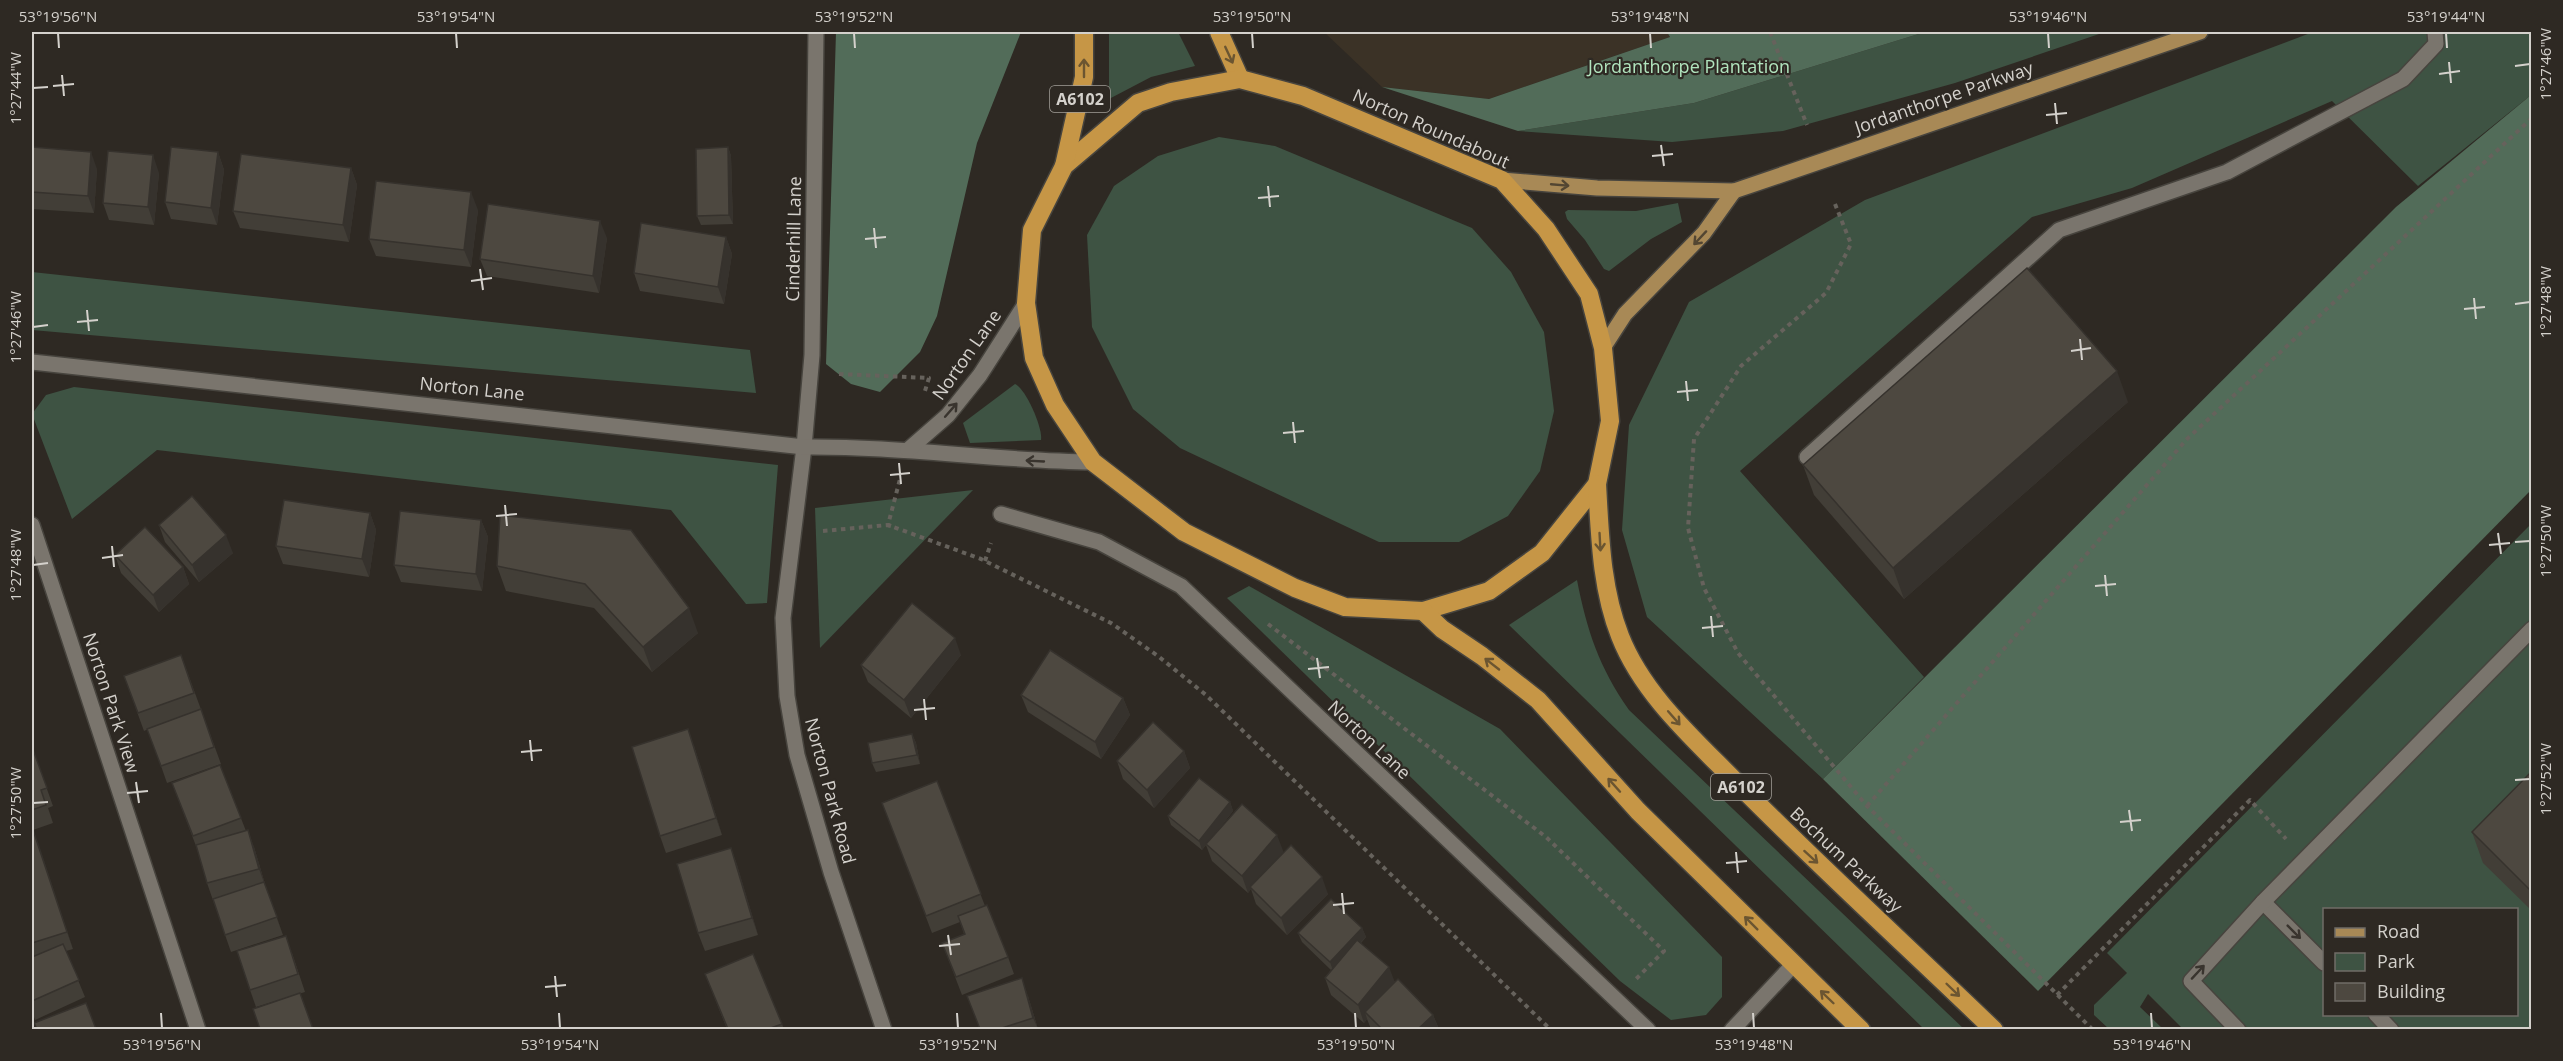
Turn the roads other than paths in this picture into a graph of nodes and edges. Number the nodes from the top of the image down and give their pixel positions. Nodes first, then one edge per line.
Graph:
1 (816, 32) edge
2 (1084, 32) edge
3 (1219, 32) edge
4 (2200, 32) edge
5 (2435, 32) edge
6 (1240, 79) junction
7 (1064, 166) junction
8 (1502, 180) junction
9 (1734, 191) junction
10 (1026, 303) junction
11 (1603, 348) junction
12 (32, 362) edge
13 (804, 447) junction
14 (908, 450) junction
15 (1807, 457) dead end
16 (1093, 462) junction
17 (1597, 484) junction
18 (1001, 514) dead end
19 (32, 525) edge
20 (1423, 611) junction
21 (2532, 629) edge
22 (2263, 902) junction
23 (2323, 961) edge
24 (1793, 965) junction
25 (2378, 1016) edge
26 (198, 1029) edge
27 (884, 1029) edge
28 (1648, 1029) edge
29 (1732, 1029) edge
30 (1861, 1029) edge
31 (1994, 1029) edge
32 (2238, 1029) edge
33 (2391, 1029) edge

1 - 13 street, Cinderhill Lane
7 -> 2 highway, A6102
3 -> 6 highway
4 - 9 main road, Jordanthorpe Parkway
5 - 15 street
6 - 7 highway, Norton Roundabout
6 - 8 highway, Norton Roundabout
7 - 10 highway, Norton Roundabout
8 -> 9 main road, Jordanthorpe Parkway
8 - 11 highway, Norton Roundabout
9 -> 11 main road
14 -> 10 street, Norton Lane
10 - 16 highway, Norton Roundabout
11 - 17 highway, Norton Roundabout
12 - 13 street, Norton Lane
13 - 14 street, Norton Lane
13 - 27 street, Norton Park Road
16 -> 14 street, Norton Lane
16 - 20 highway, Norton Roundabout
17 - 20 highway, Norton Roundabout
17 -> 31 highway, Bochum Parkway / A6102
18 - 28 street, Norton Lane
19 - 26 street, Norton Park View
24 -> 20 highway
21 - 22 street
22 -> 23 street
32 -> 22 street
24 - 29 street
30 -> 24 highway
25 - 33 street

